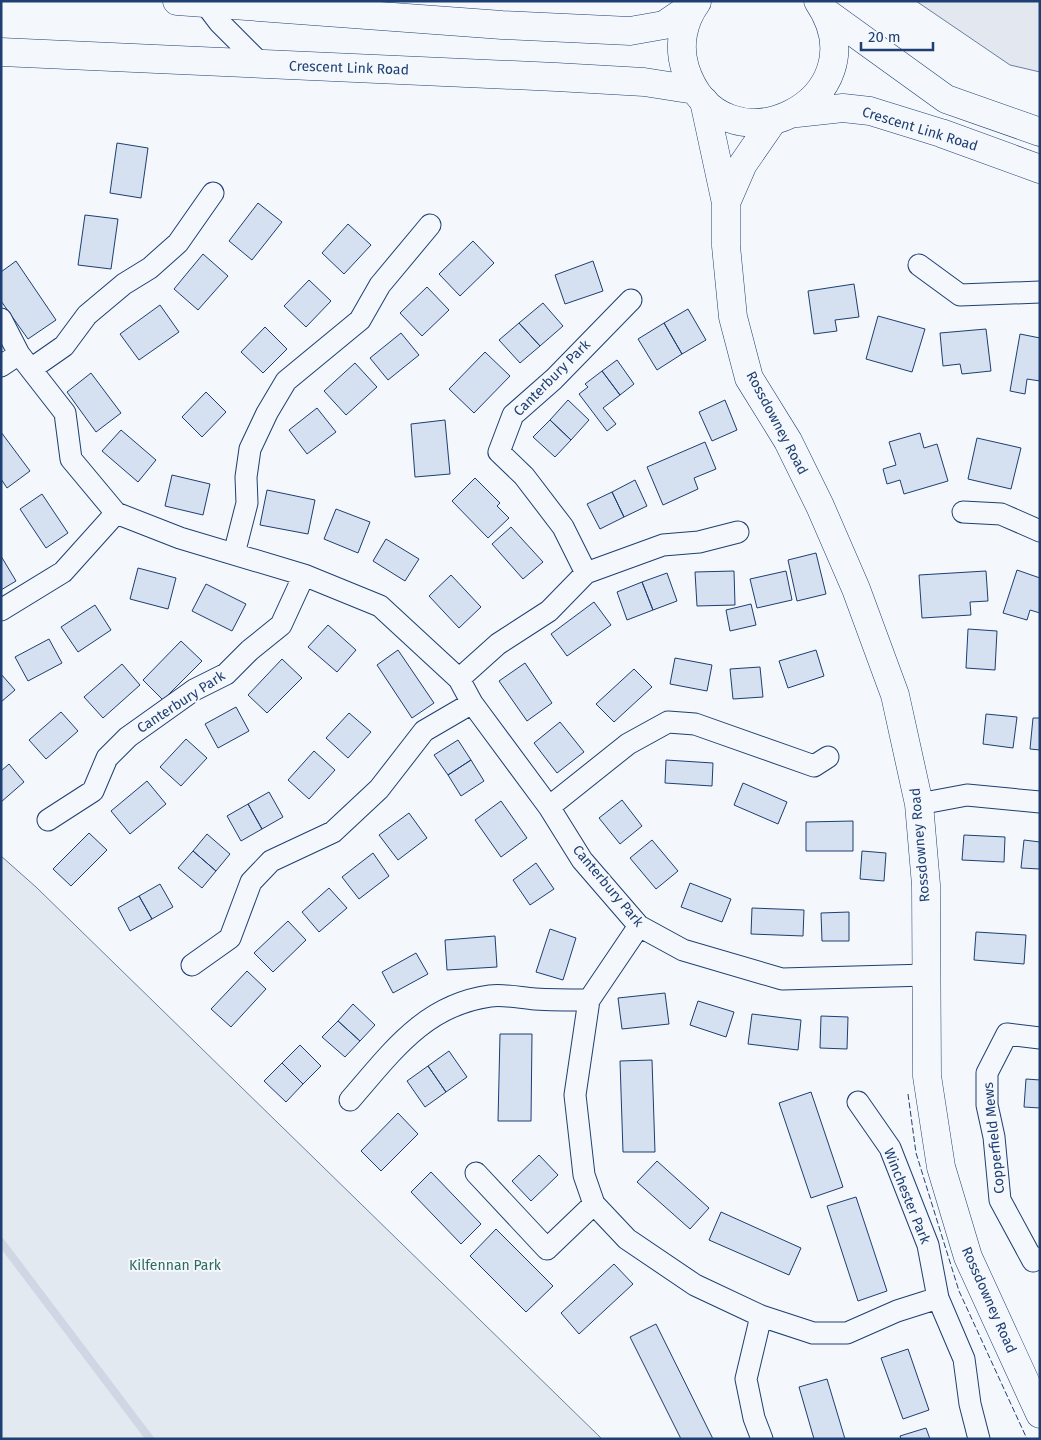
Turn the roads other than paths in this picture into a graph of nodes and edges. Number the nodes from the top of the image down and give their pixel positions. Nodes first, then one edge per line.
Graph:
1 (177, 1) edge
2 (203, 2) edge
3 (696, 3) edge
4 (250, 4) edge
5 (820, 4) edge
6 (1, 52) edge
7 (261, 64) junction
8 (700, 96) junction
9 (797, 113) junction
10 (772, 122) junction
11 (1040, 132) edge
12 (1040, 170) edge
13 (212, 193) dead end
14 (726, 203) junction
15 (430, 225) dead end
16 (918, 265) dead end
17 (1040, 292) edge
18 (631, 300) dead end
19 (1, 319) edge
20 (25, 361) junction
21 (1, 366) edge
22 (963, 512) dead end
23 (116, 513) junction
24 (1040, 531) edge
25 (738, 532) dead end
26 (234, 554) junction
27 (586, 573) junction
28 (304, 575) junction
29 (1, 610) edge
30 (458, 680) junction
31 (472, 703) junction
32 (828, 757) dead end
33 (1040, 802) edge
34 (920, 804) junction
35 (549, 807) junction
36 (48, 820) dead end
37 (639, 926) junction
38 (192, 965) dead end
39 (927, 975) junction
40 (589, 1000) junction
41 (1040, 1038) edge
42 (350, 1100) dead end
43 (858, 1102) dead end
44 (476, 1173) dead end
45 (594, 1204) junction
46 (1040, 1258) edge
47 (938, 1298) junction
48 (761, 1316) junction
49 (1040, 1414) edge
50 (762, 1439) edge
51 (979, 1439) edge

1 - 2 main road
2 - 4 main road
2 - 7 street
3 - 4 main road
3 - 8 main road
5 - 9 main road, Crescent Link Road
5 - 11 main road, Crescent Link Road
6 - 7 main road, Crescent Link Road
7 - 8 main road, Crescent Link Road
8 - 10 main road, Crescent Link Road
8 - 14 main road, Rossdowney Road
9 - 10 main road, Crescent Link Road
9 - 12 main road, Crescent Link Road
10 - 14 main road, Rossdowney Road
13 - 20 street
14 - 34 main road, Rossdowney Road
15 - 26 street
16 - 17 street
18 - 27 street, Canterbury Park
19 - 20 street, Canterbury Park
20 - 21 street
20 - 23 street, Canterbury Park
22 - 24 street
23 - 26 street, Canterbury Park
23 - 29 street
25 - 27 street
26 - 28 street, Canterbury Park
27 - 30 street
28 - 30 street, Canterbury Park
28 - 36 street, Canterbury Park
30 - 31 street, Canterbury Park
31 - 35 street, Canterbury Park
31 - 38 street
32 - 35 street
33 - 34 street
34 - 39 main road, Rossdowney Road
35 - 37 street, Canterbury Park
37 - 39 street, Canterbury Park
37 - 40 street
39 - 49 main road, Rossdowney Road
40 - 42 street
40 - 45 street
41 - 46 street, Copperfield Mews
43 - 47 street, Winchester Park
44 - 45 street
45 - 48 street
47 - 48 street
47 - 51 street, Winchester Park
48 - 50 street

